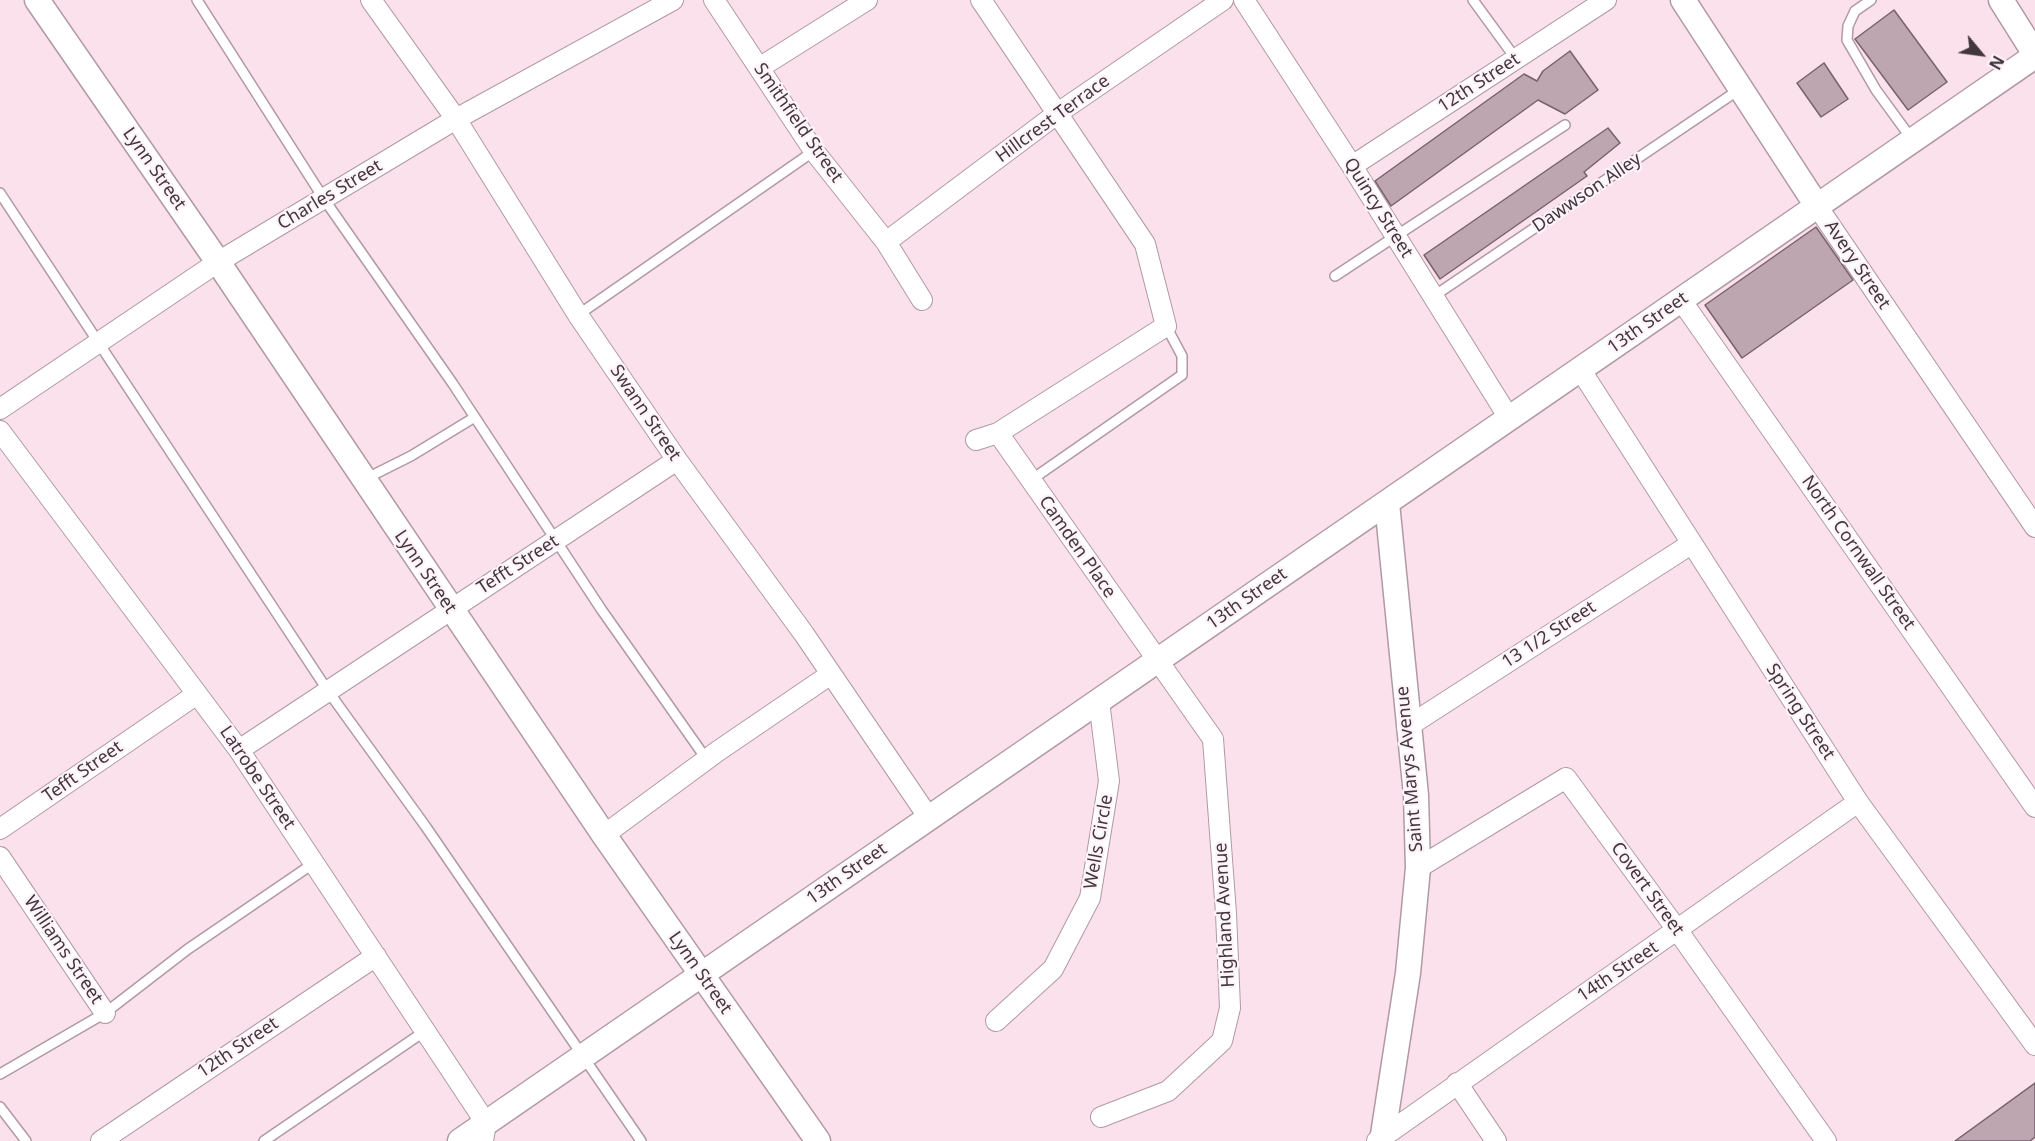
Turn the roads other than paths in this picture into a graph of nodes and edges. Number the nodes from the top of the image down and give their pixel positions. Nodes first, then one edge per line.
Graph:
1 (37, 0) edge
2 (197, 0) edge
3 (371, 0) edge
4 (673, 0) edge
5 (714, 0) edge
6 (981, 0) edge
7 (1223, 0) edge
8 (1244, 0) edge
9 (1473, 0) edge
10 (1606, 0) edge
11 (1683, 0) edge
12 (1871, 0) edge
13 (2001, 0) edge
14 (860, 2) edge
15 (2035, 55) edge
16 (1515, 59) junction
17 (759, 68) junction
18 (1740, 89) junction
19 (1058, 113) junction
20 (456, 119) junction
21 (1565, 125) dead end
22 (1913, 140) junction
23 (814, 151) junction
24 (1352, 166) junction
25 (0, 193) edge
26 (324, 199) junction
27 (1817, 206) junction
28 (1394, 236) junction
29 (886, 242) junction
30 (218, 262) junction
31 (1335, 276) dead end
32 (1434, 297) junction
33 (922, 300) dead end
34 (1681, 300) junction
35 (578, 315) junction
36 (1166, 326) junction
37 (99, 340) junction
38 (1580, 369) junction
39 (0, 410) edge
40 (475, 417) junction
41 (1509, 418) junction
42 (0, 431) edge
43 (998, 433) junction
44 (976, 440) dead end
45 (677, 460) junction
46 (364, 480) junction
47 (1030, 480) junction
48 (1387, 503) junction
49 (2035, 527) edge
50 (556, 539) junction
51 (1691, 544) junction
52 (450, 609) junction
53 (1157, 661) junction
54 (831, 674) junction
55 (328, 691) junction
56 (197, 694) junction
57 (1099, 701) junction
58 (1407, 727) junction
59 (239, 750) junction
60 (707, 760) junction
61 (1858, 801) junction
62 (2035, 807) edge
63 (929, 818) junction
64 (0, 829) edge
65 (604, 835) junction
66 (0, 857) edge
67 (314, 863) junction
68 (1418, 868) junction
69 (1678, 931) junction
70 (376, 956) junction
71 (700, 975) junction
72 (105, 1013) junction
73 (996, 1021) dead end
74 (425, 1031) junction
75 (2035, 1045) edge
76 (582, 1057) junction
77 (0, 1074) edge
78 (1457, 1083) junction
79 (0, 1107) edge
80 (1101, 1117) dead end
81 (484, 1132) edge
82 (1381, 1140) edge
83 (26, 1141) edge
84 (101, 1141) edge
85 (264, 1141) edge
86 (460, 1141) edge
87 (641, 1141) edge
88 (818, 1141) edge
89 (1496, 1141) edge
90 (1826, 1141) edge

1 - 30 street, Lynn Street
2 - 26 lane
3 - 20 street, Swann Street
4 - 20 street, Charles Street
5 - 17 street, Smithfield Street
6 - 19 street
7 - 19 street, Hillcrest Terrace
8 - 24 street, Quincy Street
9 - 16 lane
10 - 16 street, 12th Street
11 - 18 street, Avery Street
12 - 22 lane
13 - 15 street
14 - 17 street
15 - 22 street, 13th Street
16 - 24 street, 12th Street
17 - 23 street, Smithfield Street
18 - 27 street, Avery Street
18 - 32 lane, Dawwson Alley
19 - 29 street, Hillcrest Terrace
19 - 36 street
20 - 26 street, Charles Street
20 - 35 street, Swann Street
21 - 28 lane
22 - 27 street, 13th Street
23 - 29 street, Smithfield Street
23 - 35 lane
24 - 28 street, Quincy Street
25 - 37 lane
26 - 30 street, Charles Street
26 - 40 lane
27 - 34 street, 13th Street
27 - 49 street, Avery Street
28 - 31 lane
28 - 32 street, Quincy Street
29 - 33 street, Smithfield Street
30 - 37 street, Charles Street
30 - 46 street, Lynn Street
32 - 41 street, Quincy Street
34 - 38 street, 13th Street
34 - 62 street, North Cornwall Street
35 - 45 street, Swann Street
36 - 43 street
36 - 47 lane
37 - 39 street, Charles Street
37 - 55 lane
38 - 41 street, 13th Street
38 - 51 street, Spring Street
40 - 46 lane
40 - 50 lane
41 - 48 street, 13th Street
42 - 56 street, Latrobe Street
43 - 44 street
43 - 47 street, Camden Place
45 - 50 street, Tefft Street
45 - 54 street, Swann Street
46 - 52 street, Lynn Street
47 - 53 street, Camden Place
48 - 53 street, 13th Street
48 - 58 street, Saint Marys Avenue
50 - 52 street, Tefft Street
50 - 60 lane
51 - 58 street, 13 1/2 Street
51 - 61 street, Spring Street
52 - 55 street, Tefft Street
52 - 65 street, Lynn Street
53 - 57 street, 13th Street
53 - 80 street, Highland Avenue
54 - 60 street
54 - 63 street, Swann Street
55 - 59 street, Tefft Street
55 - 76 lane
56 - 59 street, Latrobe Street
56 - 64 street, Tefft Street
57 - 63 street, 13th Street
57 - 73 street, Wells Circle
58 - 68 street, Saint Marys Avenue
59 - 67 street, Latrobe Street
60 - 65 street
61 - 69 street, 14th Street
61 - 75 street, Spring Street
63 - 71 street, 13th Street
65 - 71 street, Lynn Street
66 - 72 street, Williams Street
67 - 70 street, Latrobe Street
67 - 72 lane
68 - 69 street, Covert Street
68 - 82 street, Saint Marys Avenue
69 - 78 street, 14th Street
69 - 90 street, Covert Street
70 - 74 street, Latrobe Street
70 - 84 street, 12th Street
71 - 76 street, 13th Street
71 - 88 street, Lynn Street
72 - 77 lane
74 - 81 street, Latrobe Street
74 - 85 lane
76 - 81 street, 13th Street
76 - 87 lane
78 - 82 street, 14th Street
78 - 89 street
79 - 83 lane
81 - 86 street, 13th Street

